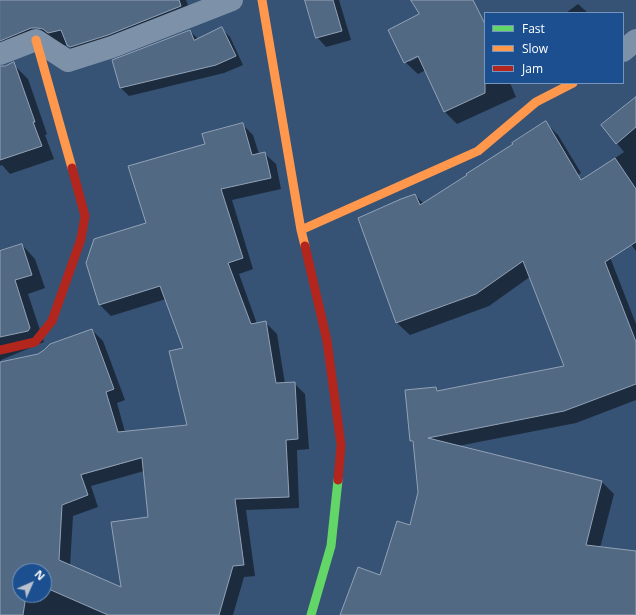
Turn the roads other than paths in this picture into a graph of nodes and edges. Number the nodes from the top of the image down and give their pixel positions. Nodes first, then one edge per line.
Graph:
1 (232, 0) edge
2 (262, 0) edge
3 (36, 40) junction
4 (636, 40) edge
5 (624, 50) edge
6 (0, 54) edge
7 (571, 84) edge
8 (301, 230) junction
9 (0, 350) edge
10 (311, 615) edge

1 - 3 street
2 - 8 street
3 - 6 street
3 - 9 street
4 - 5 street
7 - 8 street
8 - 10 street

